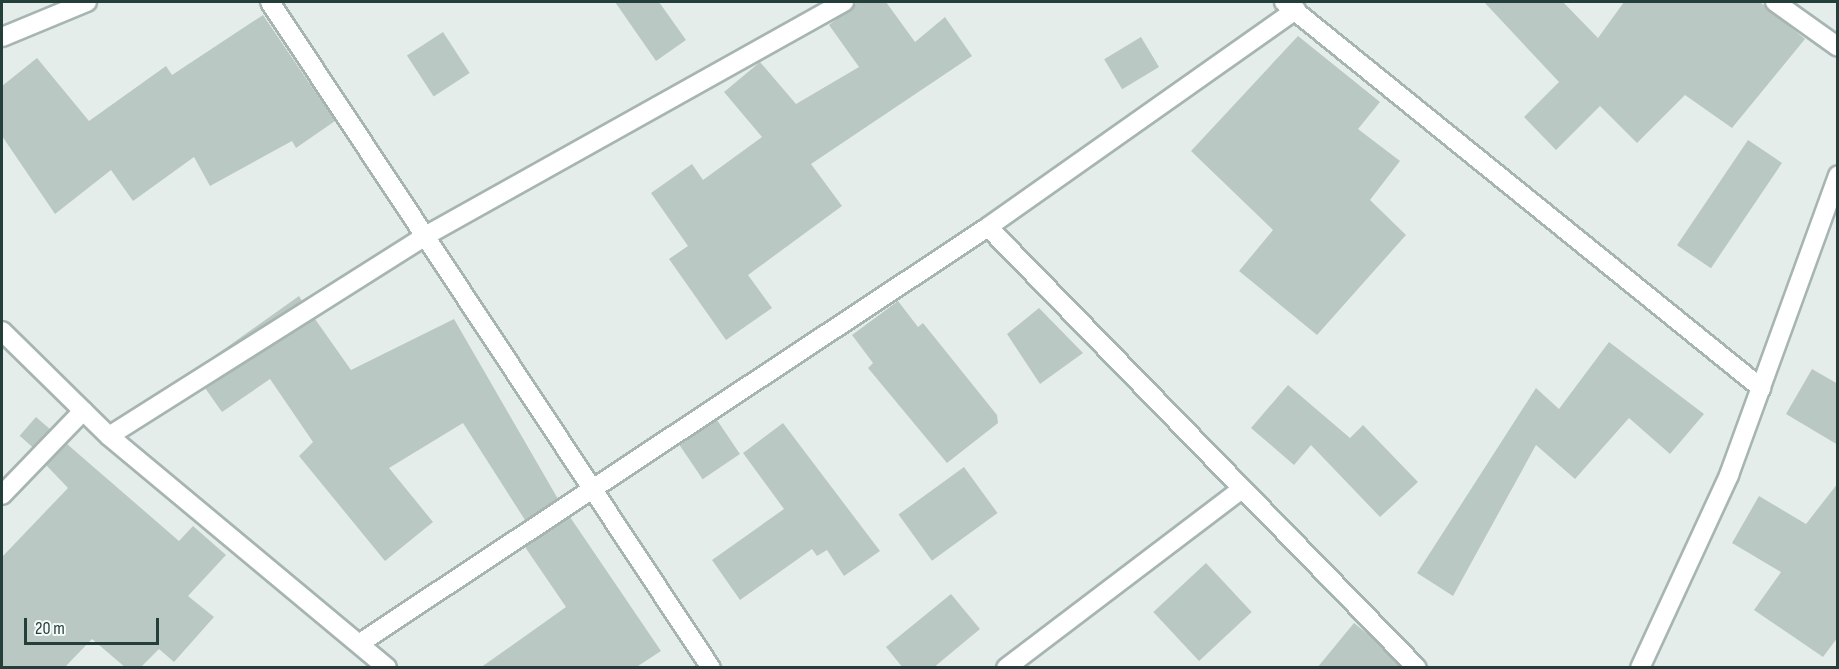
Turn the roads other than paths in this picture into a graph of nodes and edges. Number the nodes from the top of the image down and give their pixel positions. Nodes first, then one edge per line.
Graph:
1 (87, 2) edge
2 (270, 2) edge
3 (844, 2) edge
4 (1775, 2) edge
5 (1290, 6) edge
6 (2, 37) edge
7 (1838, 47) edge
8 (1838, 175) edge
9 (988, 226) junction
10 (427, 235) junction
11 (2, 332) edge
12 (1761, 388) junction
13 (83, 411) junction
14 (109, 436) junction
15 (590, 485) junction
16 (1239, 491) junction
17 (2, 495) edge
18 (360, 643) junction
19 (387, 668) edge
20 (711, 668) edge
21 (1006, 668) edge
22 (1417, 668) edge
23 (1640, 668) edge

1 - 6 street
2 - 10 street
3 - 10 street
4 - 7 street
5 - 9 street
5 - 12 street
8 - 12 street
9 - 15 street
9 - 16 street
10 - 14 street
10 - 15 street
11 - 13 street
12 - 23 street
13 - 14 street
13 - 17 street
14 - 18 street
15 - 18 street
15 - 20 street
16 - 21 street
16 - 22 street
18 - 19 street

